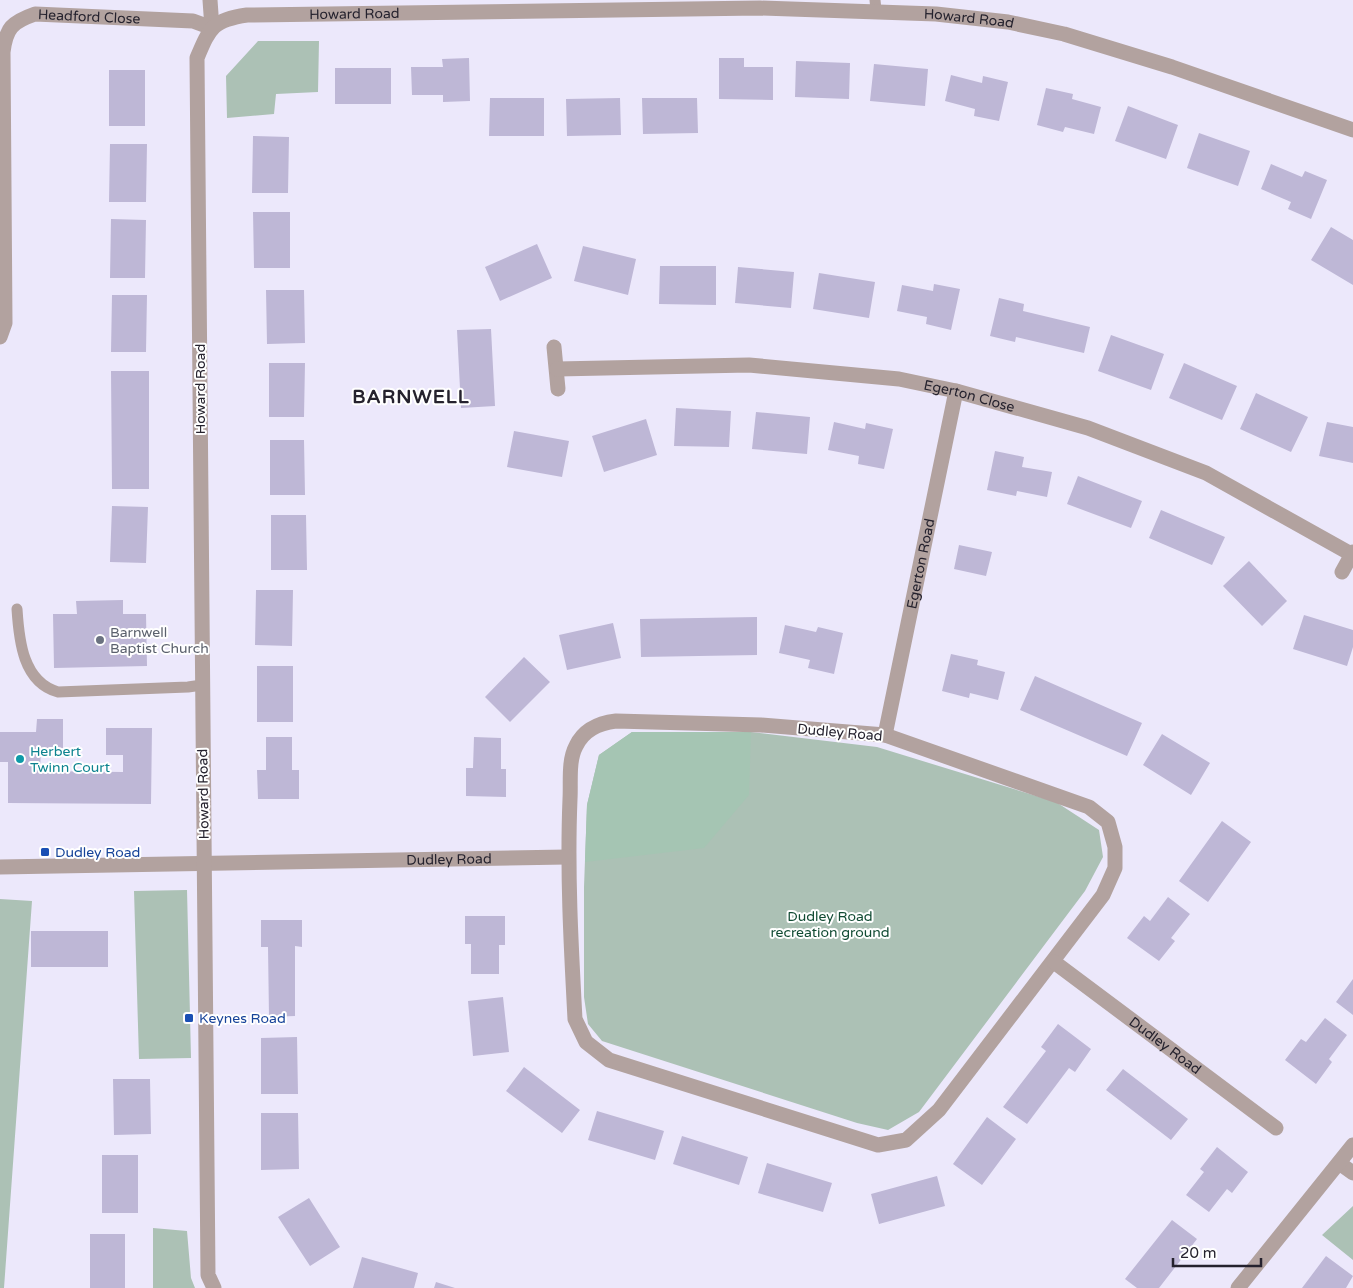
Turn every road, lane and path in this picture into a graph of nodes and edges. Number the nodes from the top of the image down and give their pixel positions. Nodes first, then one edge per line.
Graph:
1 (210, 0) edge
2 (875, 5) edge
3 (495, 6) edge
4 (212, 28) junction
5 (1353, 130) edge
6 (0, 337) edge
7 (554, 347) dead end
8 (557, 369) junction
9 (558, 389) dead end
10 (956, 391) junction
11 (1352, 553) edge
12 (1342, 572) dead end
13 (17, 609) dead end
14 (202, 685) junction
15 (885, 735) junction
16 (567, 857) junction
17 (204, 865) junction
18 (0, 867) edge
19 (1054, 962) junction
20 (1276, 1128) dead end
21 (1353, 1145) edge
22 (1339, 1164) junction
23 (1353, 1173) edge
24 (214, 1288) edge
25 (1238, 1288) edge

1 - 4 street
2 - 3 street, Howard Road
2 - 5 street, Howard Road
3 - 4 street, Howard Road
4 - 6 street, Headford Close
4 - 14 street, Howard Road
7 - 8 street
8 - 9 street
8 - 10 street, Egerton Close
10 - 11 street, Egerton Close
10 - 15 street, Egerton Road
11 - 12 street, Egerton Close
13 - 14 lane
14 - 17 street, Howard Road
15 - 16 street, Dudley Road
15 - 19 street, Dudley Road
16 - 17 street, Dudley Road
16 - 19 street, Dudley Road
17 - 18 street, Dudley Road
17 - 24 street
19 - 20 street, Dudley Road
21 - 22 street
22 - 23 street
22 - 25 street

